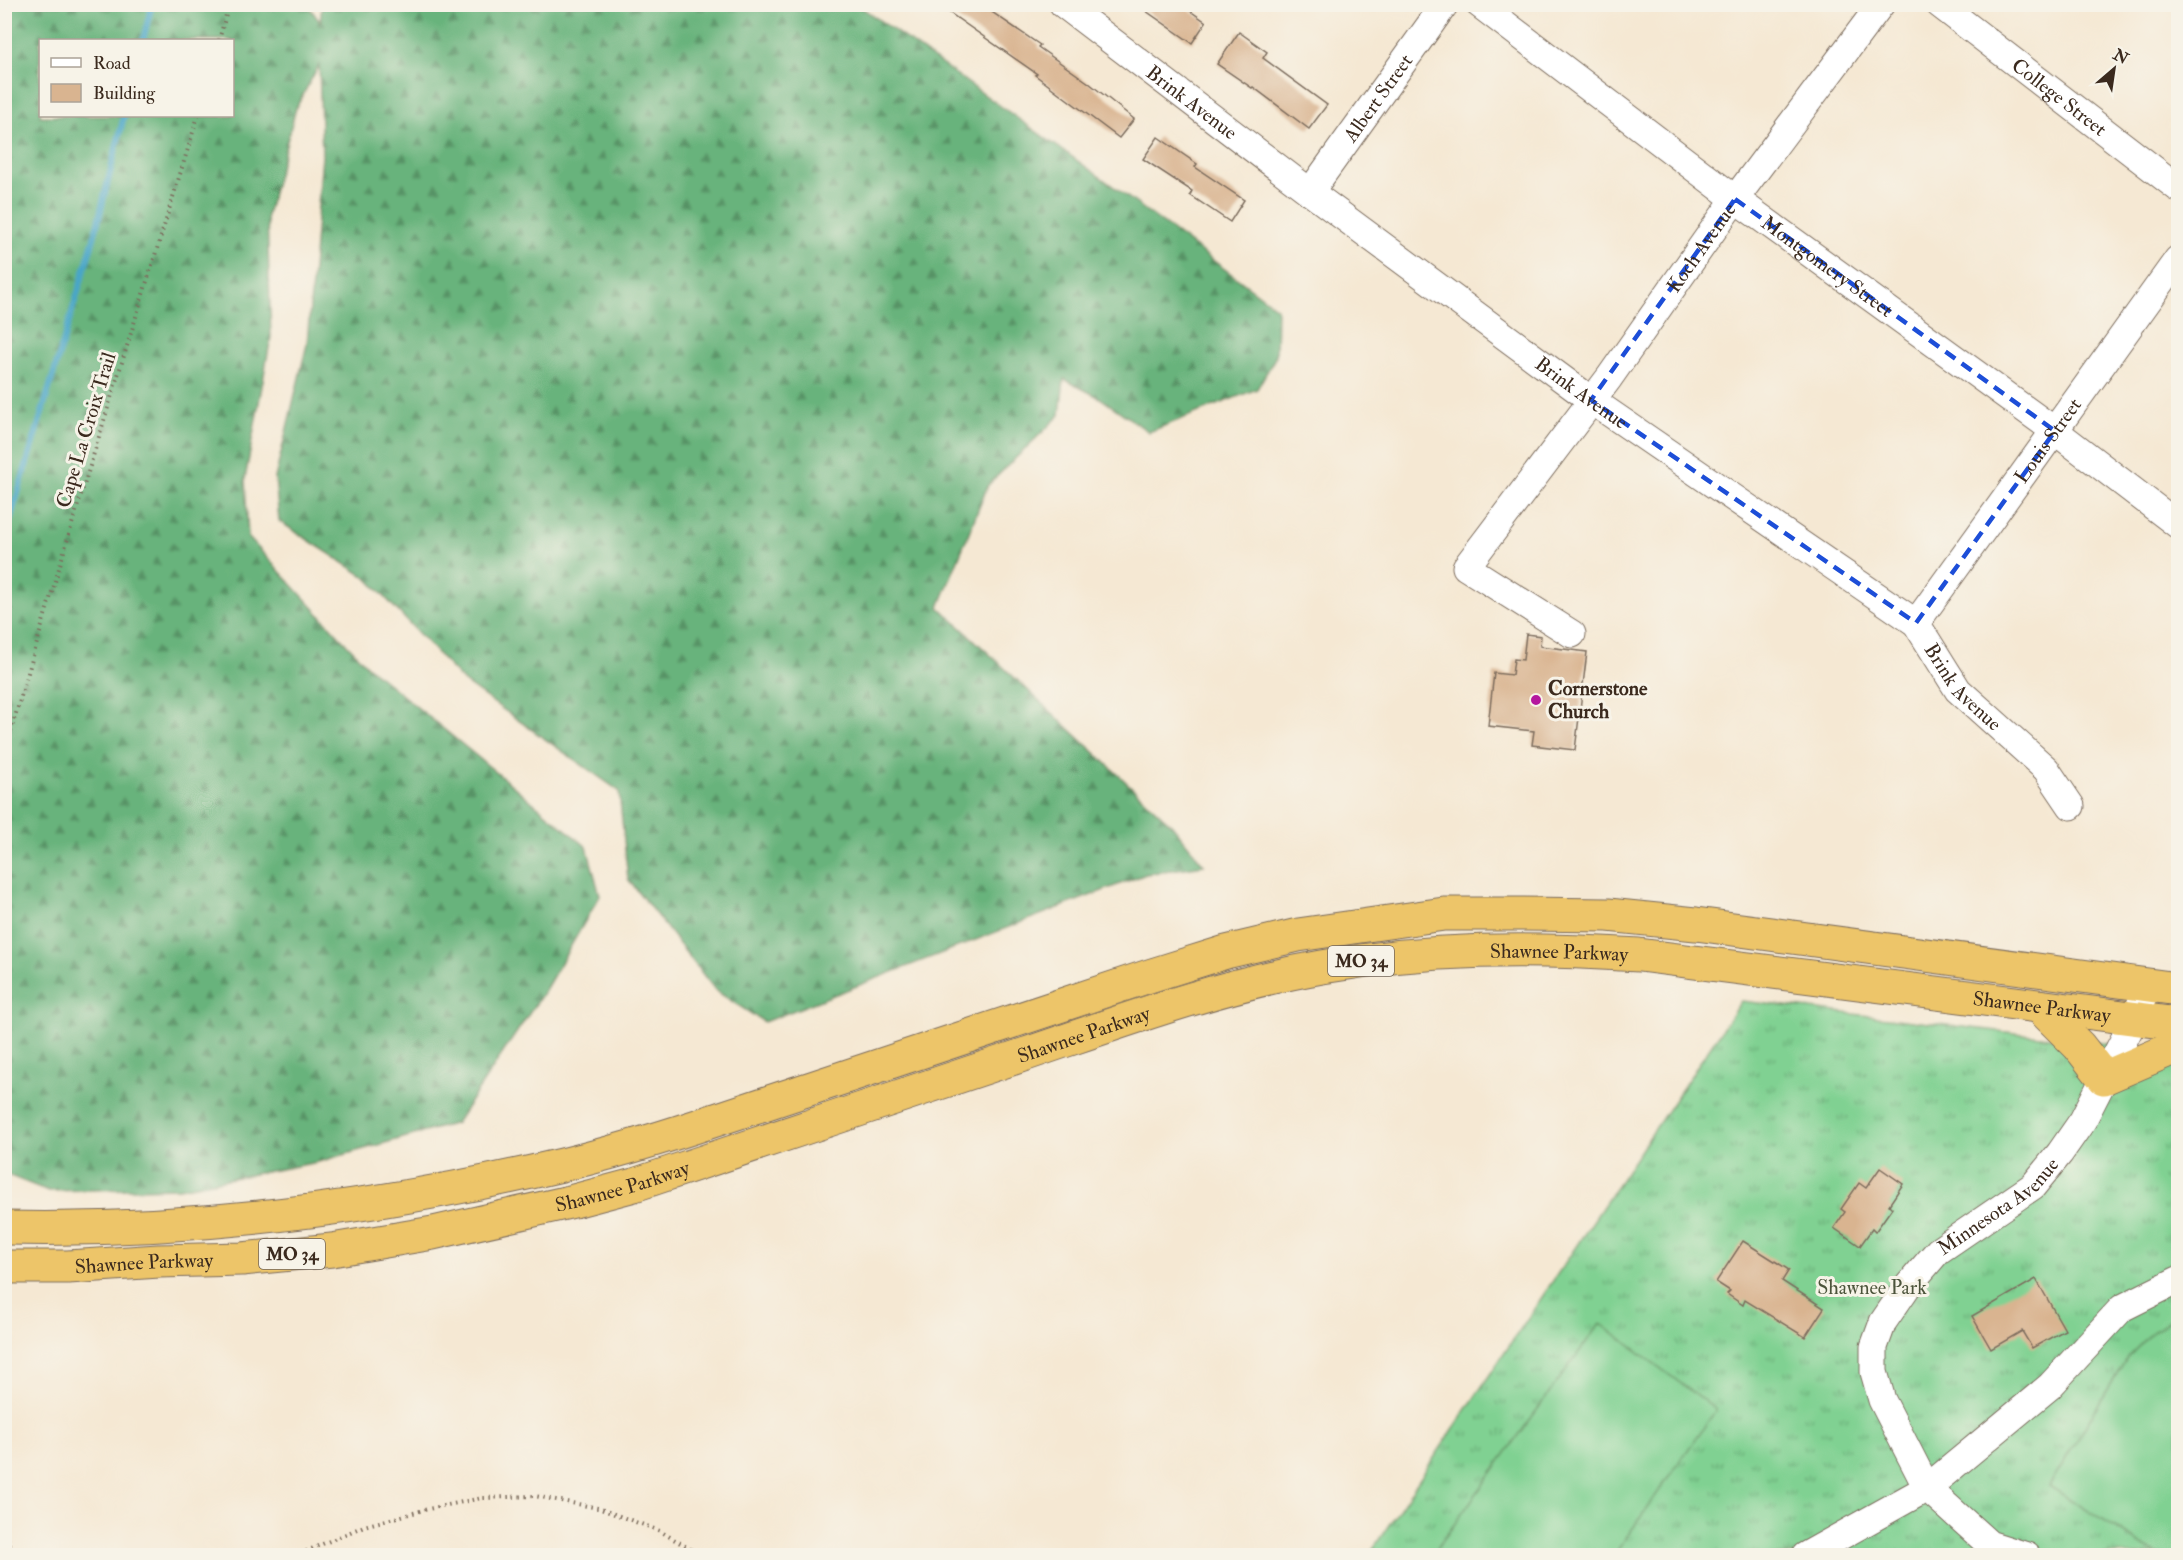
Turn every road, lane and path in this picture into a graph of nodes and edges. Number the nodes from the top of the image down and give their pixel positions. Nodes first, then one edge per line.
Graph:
1 (229, 4) edge
2 (1064, 4) edge
3 (1445, 4) edge
4 (1479, 4) edge
5 (1881, 4) edge
6 (1939, 4) edge
7 (219, 39) edge
8 (198, 117) edge
9 (2178, 188) edge
10 (1310, 192) junction
11 (1735, 199) junction
12 (2178, 259) edge
13 (1591, 400) junction
14 (2055, 431) junction
15 (2178, 525) edge
16 (1916, 623) junction
17 (1572, 634) dead end
18 (4, 754) edge
19 (2072, 806) dead end
20 (2163, 987) edge
21 (2040, 1006) junction
22 (2135, 1018) junction
23 (2178, 1024) edge
24 (2178, 1046) edge
25 (2104, 1078) junction
26 (4, 1228) edge
27 (4, 1267) edge
28 (2178, 1280) edge
29 (1927, 1488) junction
30 (4, 1527) edge
31 (14, 1556) edge
32 (295, 1556) edge
33 (702, 1556) edge
34 (1806, 1556) edge
35 (2027, 1556) edge

1 - 7 path
2 - 10 street, Brink Avenue
3 - 10 street, Albert Street
4 - 11 street, Montgomery Street
5 - 11 street, Koch Avenue
6 - 9 street, College Street
8 - 18 path, Cape La Croix Trail
10 - 13 street, Brink Avenue
11 - 13 street, Koch Avenue
11 - 14 street, Montgomery Street
12 - 14 street, Louis Street
13 - 16 street, Brink Avenue
13 - 17 street, Koch Avenue
14 - 15 street, Montgomery Street
14 - 16 street, Louis Street
16 - 19 street, Brink Avenue
20 - 22 street, Minnesota Avenue
20 - 26 highway, Shawnee Parkway / MO 34
21 - 22 highway, Shawnee Parkway / MO 34
21 - 25 highway
21 - 27 highway, Shawnee Parkway / MO 34
22 - 23 highway, Shawnee Parkway / MO 34
22 - 25 street, Minnesota Avenue
24 - 25 highway
25 - 29 street, Minnesota Avenue
28 - 29 street
29 - 34 street
29 - 35 street
30 - 31 path
32 - 33 path

